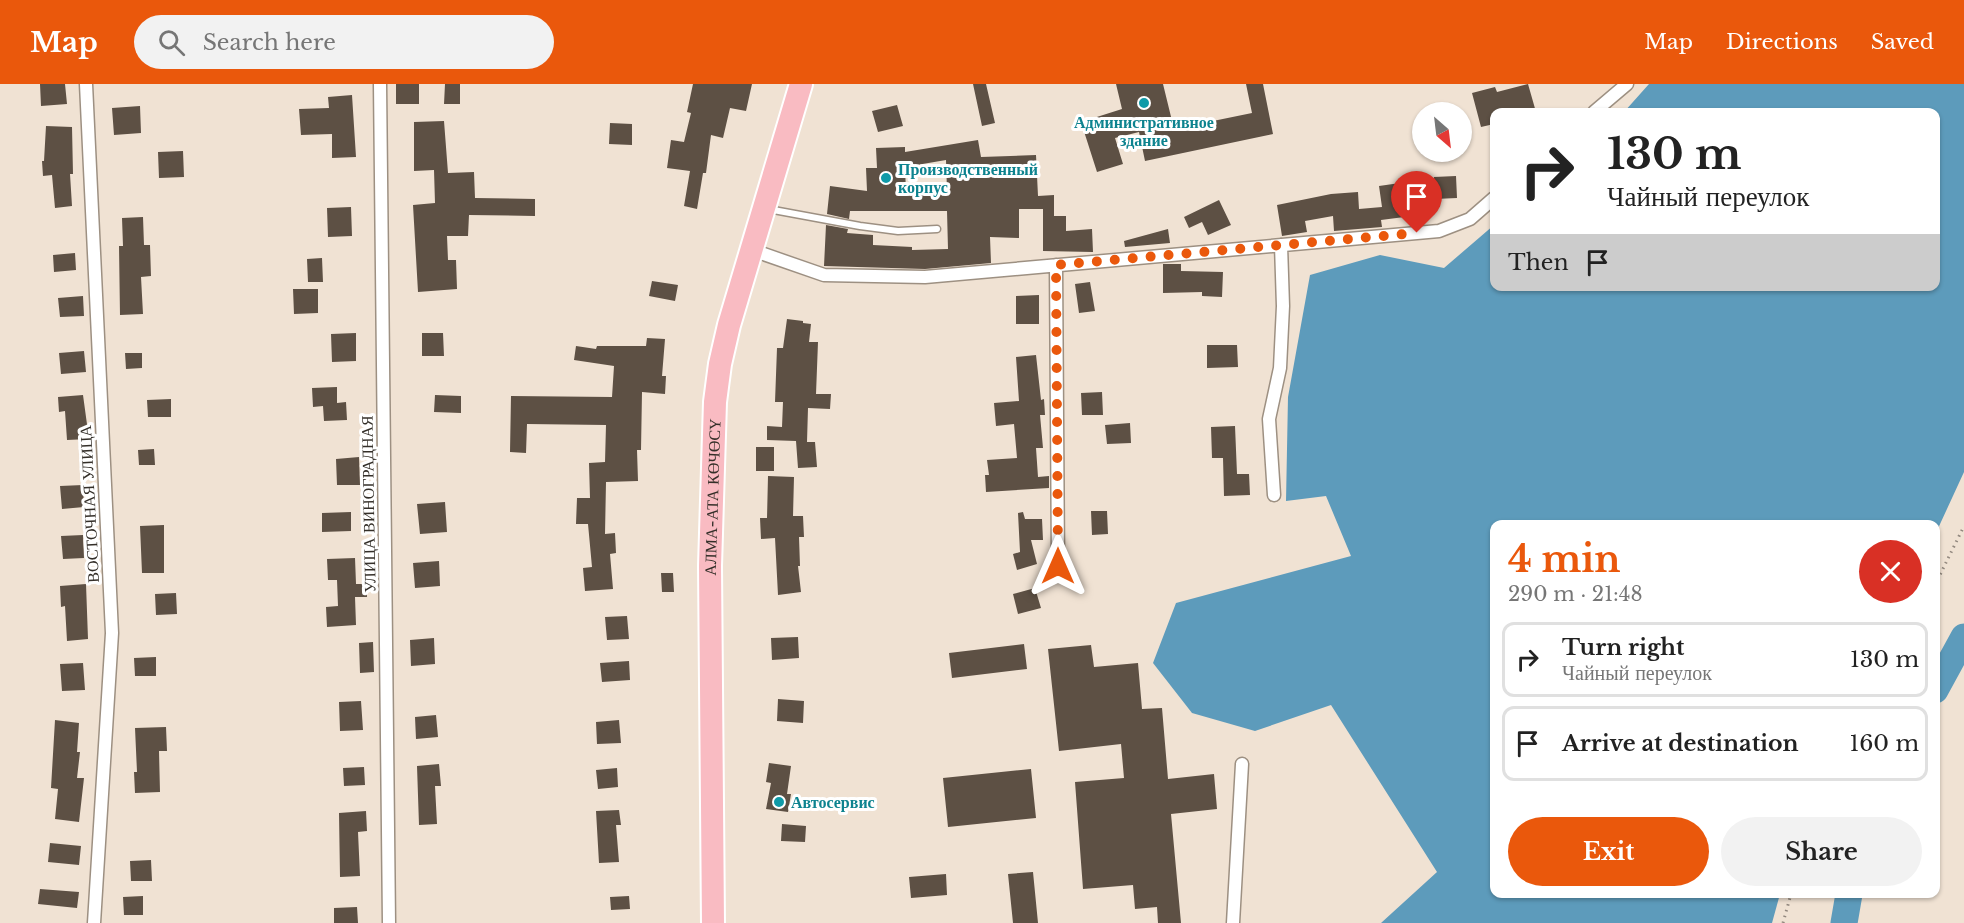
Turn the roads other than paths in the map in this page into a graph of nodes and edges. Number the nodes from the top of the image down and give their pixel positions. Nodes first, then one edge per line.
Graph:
1 (86, 84) edge
2 (380, 84) edge
3 (801, 84) edge
4 (1627, 84) edge
5 (1599, 108) edge
6 (1490, 202) edge
7 (765, 208) junction
8 (937, 230) dead end
9 (1281, 245) junction
10 (752, 250) junction
11 (1056, 265) junction
12 (1274, 495) dead end
13 (1058, 566) dead end
14 (1242, 764) dead end
15 (94, 923) edge
16 (389, 923) edge
17 (713, 923) edge
18 (1233, 923) edge

1 - 15 street, ВОСТОЧНАЯ УЛИЦА
2 - 16 street, УЛИЦА ВИНОГРАДНАЯ
3 - 7 highway, АЛМА-АТА КӨЧӨСҮ
4 - 5 street
6 - 9 street
7 - 8 lane
7 - 10 highway, АЛМА-АТА КӨЧӨСҮ
9 - 11 street
9 - 12 street
10 - 11 street
10 - 17 highway, АЛМА-АТА КӨЧӨСҮ
11 - 13 street
14 - 18 street

